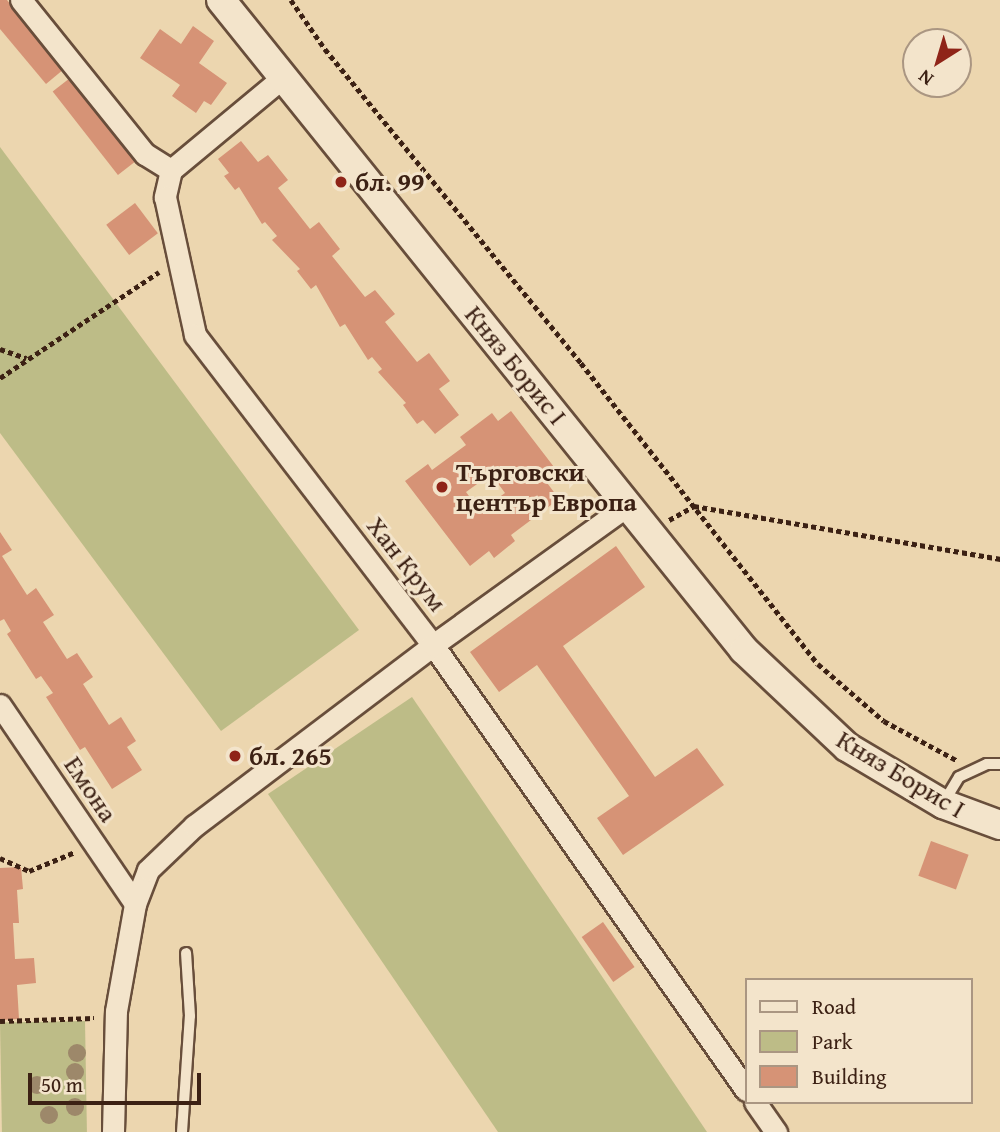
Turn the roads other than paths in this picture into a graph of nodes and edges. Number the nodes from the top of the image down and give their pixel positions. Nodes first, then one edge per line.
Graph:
1 (20, 0) edge
2 (220, 0) edge
3 (282, 78) junction
4 (171, 170) junction
5 (629, 504) junction
6 (433, 645) junction
7 (0, 705) edge
8 (1000, 764) edge
9 (943, 804) junction
10 (1000, 825) edge
11 (135, 905) junction
12 (186, 953) dead end
13 (744, 1087) edge
14 (756, 1104) edge
15 (113, 1132) edge
16 (182, 1132) edge
17 (776, 1132) edge

1 - 4 street
2 - 3 street, Княз Борис I
3 - 4 street
3 - 5 street, Княз Борис I
4 - 6 street, Хан Крум
5 - 6 street
5 - 9 street, Княз Борис I
6 - 11 street
6 - 13 street, Хан Крум
7 - 11 street, Емона
8 - 9 lane
9 - 10 street, Княз Борис I
11 - 15 street
12 - 16 lane
14 - 17 street

